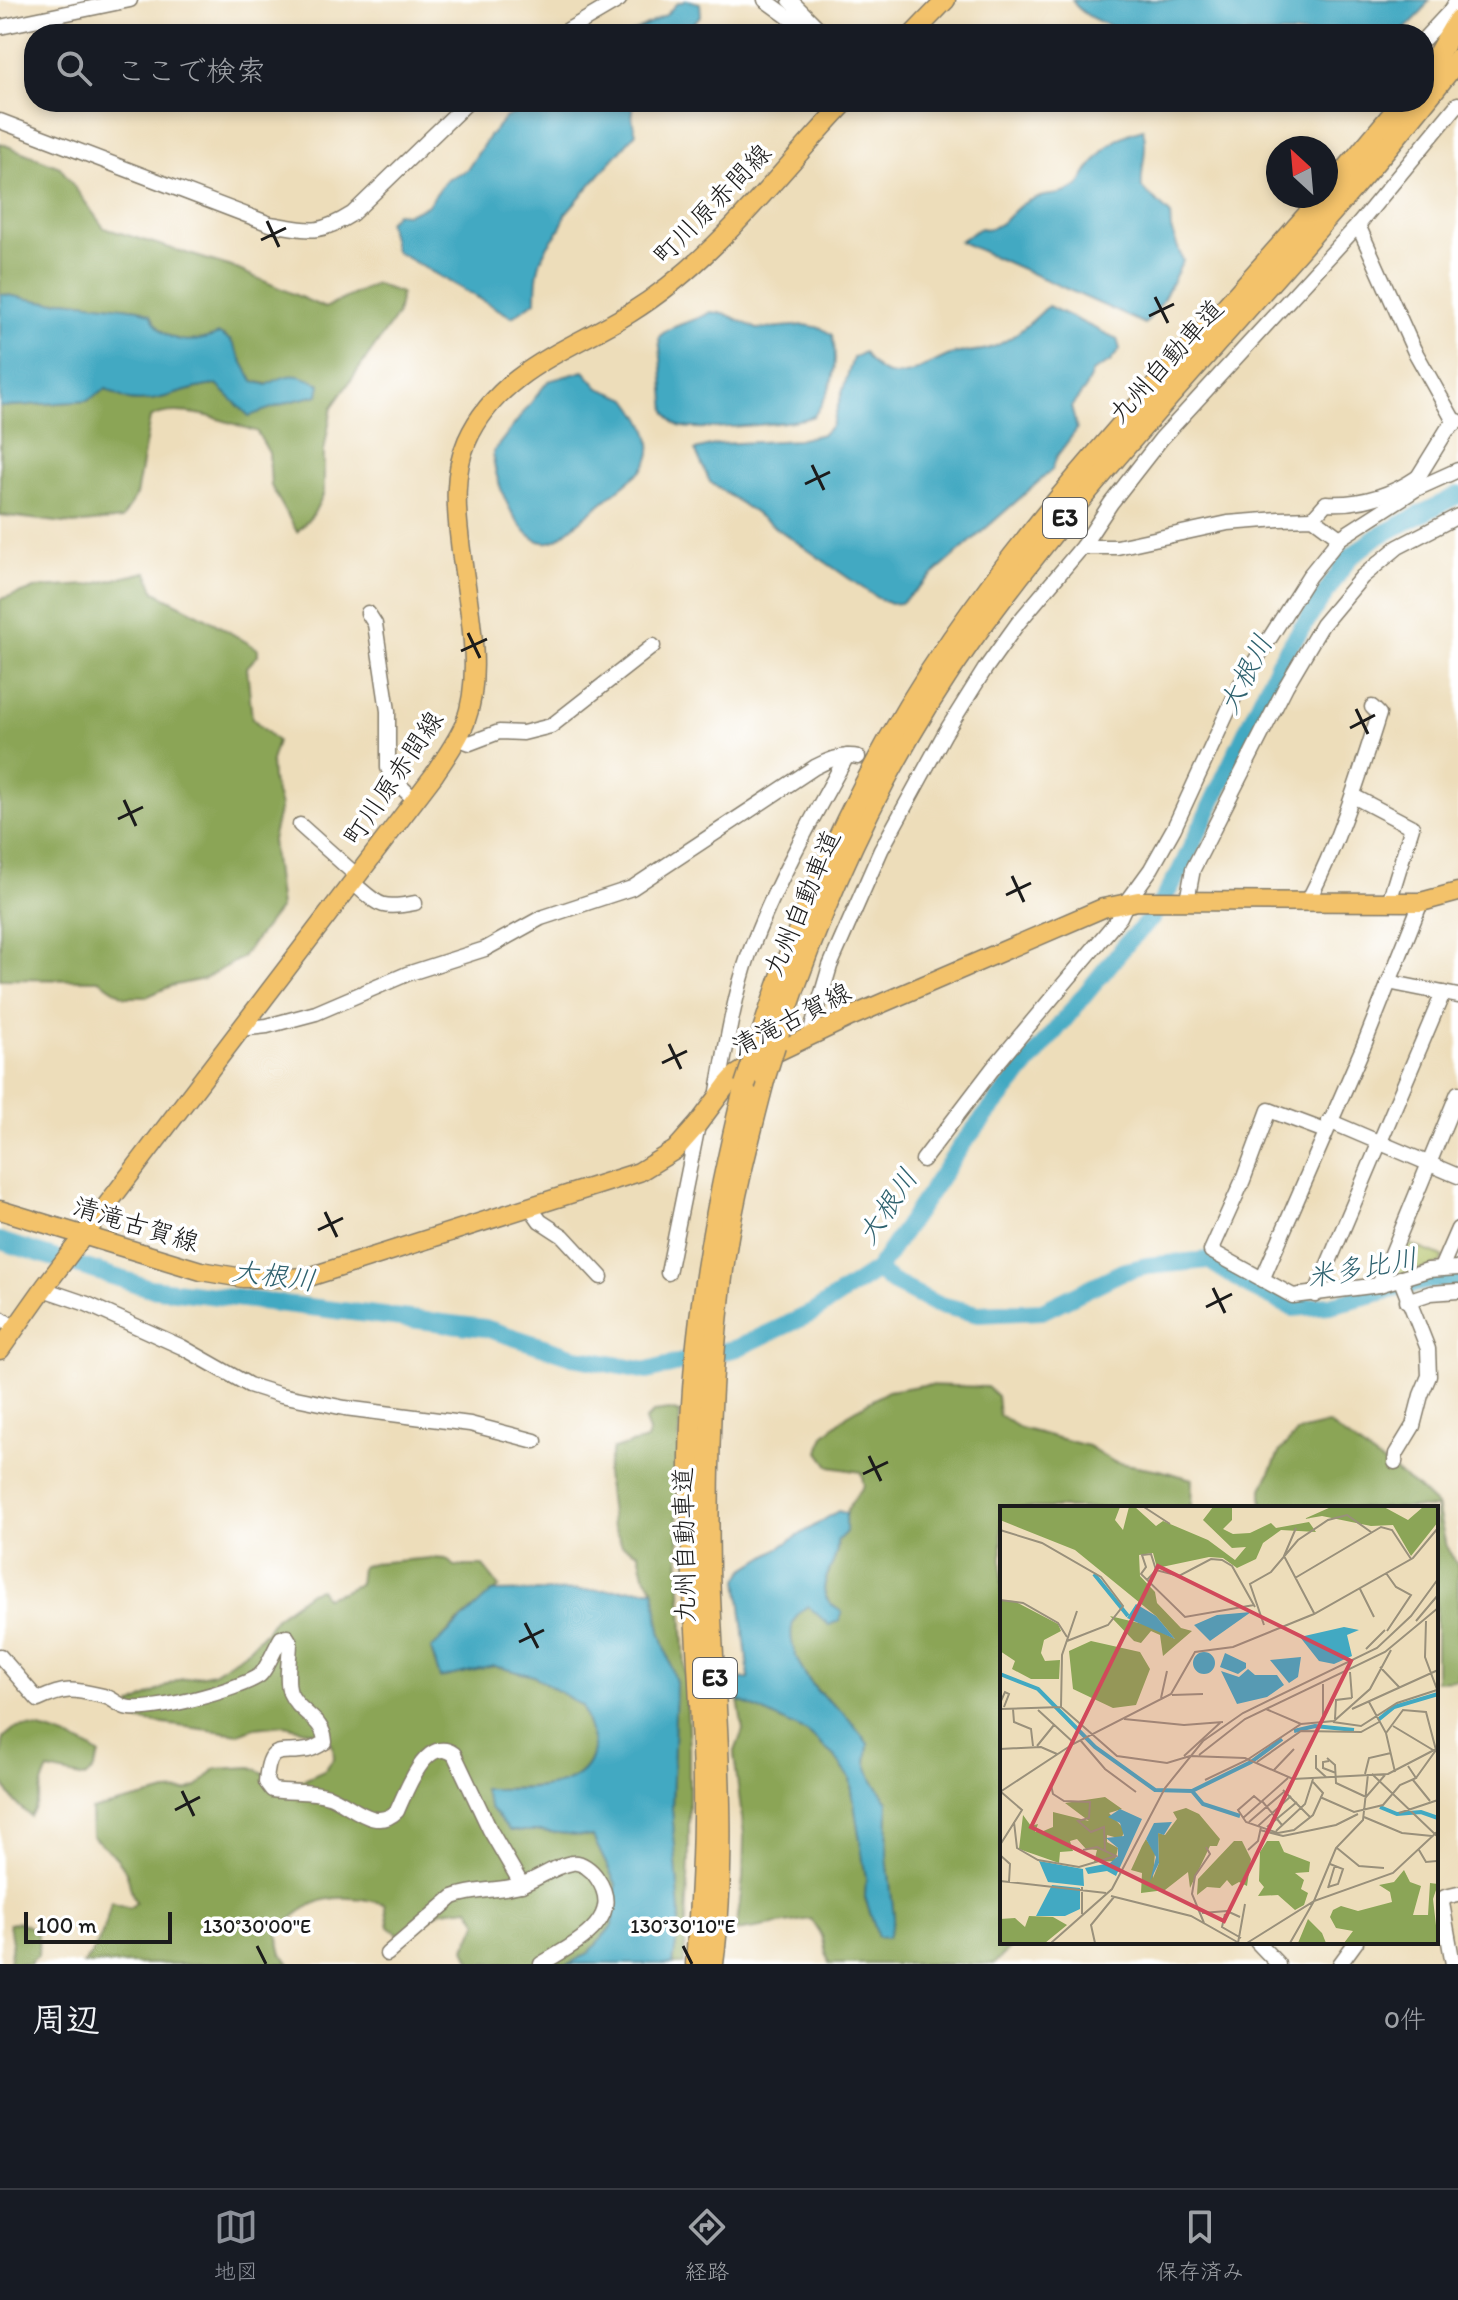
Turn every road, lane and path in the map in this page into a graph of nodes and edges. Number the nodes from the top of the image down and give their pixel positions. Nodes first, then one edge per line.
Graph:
1 (130, 0) edge
2 (619, 0) edge
3 (765, 0) edge
4 (790, 0) edge
5 (946, 0) edge
6 (1457, 0) edge
7 (1458, 20) edge
8 (578, 24) edge
9 (798, 24) edge
10 (814, 24) edge
11 (923, 24) edge
12 (0, 27) edge
13 (1434, 28) edge
14 (1458, 30) edge
15 (1458, 59) edge
16 (1434, 60) edge
17 (1434, 62) edge
18 (1434, 88) edge
19 (1458, 104) edge
20 (458, 112) edge
21 (837, 112) edge
22 (1395, 112) edge
23 (1415, 112) edge
24 (0, 121) edge
25 (1338, 179) edge
26 (1314, 208) edge
27 (1358, 225) junction
28 (1456, 422) edge
29 (1458, 470) edge
30 (1417, 483) junction
31 (1458, 516) edge
32 (1313, 518) junction
33 (1340, 538) junction
34 (1082, 547) junction
35 (368, 613) dead end
36 (653, 646) dead end
37 (1372, 707) dead end
38 (457, 738) junction
39 (901, 777) dead end
40 (916, 784) junction
41 (1353, 796) junction
42 (415, 800) junction
43 (300, 825) dead end
44 (355, 879) junction
45 (1458, 892) edge
46 (1187, 901) junction
47 (1308, 901) junction
48 (1132, 902) junction
49 (1389, 902) junction
50 (1421, 902) junction
51 (415, 903) dead end
52 (1388, 982) junction
53 (1450, 995) edge
54 (240, 1029) junction
55 (809, 1037) junction
56 (765, 1049) junction
57 (1458, 1093) edge
58 (717, 1097) junction
59 (698, 1124) junction
60 (1327, 1126) junction
61 (1379, 1143) junction
62 (923, 1160) dead end
63 (1428, 1164) junction
64 (1458, 1176) edge
65 (530, 1207) junction
66 (0, 1210) edge
67 (1458, 1229) edge
68 (81, 1240) junction
69 (1441, 1268) junction
70 (1458, 1268) edge
71 (668, 1273) dead end
72 (601, 1277) dead end
73 (1400, 1278) junction
74 (1262, 1280) junction
75 (1379, 1285) junction
76 (44, 1287) junction
77 (1458, 1291) edge
78 (1315, 1295) junction
79 (1407, 1301) junction
80 (7, 1323) edge
81 (707, 1327) junction
82 (0, 1350) edge
83 (702, 1397) junction
84 (535, 1441) dead end
85 (1395, 1462) dead end
86 (0, 1656) edge
87 (522, 1885) junction
88 (1458, 1894) edge
89 (1440, 1920) edge
90 (1259, 1944) edge
91 (1355, 1944) edge
92 (1454, 1944) edge
93 (387, 1954) dead end
94 (541, 1964) edge
95 (696, 1964) edge
96 (713, 1964) edge
97 (1278, 1964) edge
98 (1340, 1964) edge
99 (1453, 1964) edge

1 - 12 street
2 - 8 street
3 - 9 street
4 - 10 street
5 - 11 main road
6 - 13 street
7 - 16 highway
14 - 17 highway
15 - 18 highway, 九州自動車道 / E3
19 - 27 street
20 - 24 street
21 - 38 main road, 町川原赤間線
22 - 25 highway, 九州自動車道 / E3
23 - 56 highway, 九州自動車道 / E3
26 - 56 highway, 九州自動車道 / E3
27 - 28 street
27 - 34 street
28 - 30 street
29 - 30 street
30 - 32 street
30 - 33 street
31 - 46 street
32 - 33 street
32 - 34 street
33 - 48 street
34 - 40 street
35 - 42 street
36 - 38 street
37 - 41 street
38 - 42 main road, 町川原赤間線
39 - 40 street
40 - 55 street
41 - 47 street
41 - 49 street
42 - 44 main road, 町川原赤間線
43 - 44 street
44 - 51 street
44 - 54 main road, 町川原赤間線
45 - 50 main road, 清滝古賀線
46 - 47 main road, 清滝古賀線
46 - 48 main road, 清滝古賀線
47 - 49 main road, 清滝古賀線
48 - 55 main road, 清滝古賀線
48 - 62 street
49 - 50 main road, 清滝古賀線
50 - 52 street
52 - 53 street
52 - 60 street
53 - 61 street
54 - 58 street
54 - 68 main road, 町川原赤間線
55 - 58 main road, 清滝古賀線
56 - 81 highway, 九州自動車道 / E3, bridge
56 - 81 highway, 九州自動車道 / E3, bridge
57 - 63 street
58 - 59 main road, 清滝古賀線
59 - 65 main road, 清滝古賀線
59 - 71 street
60 - 61 street
60 - 74 street
60 - 74 street
61 - 63 street
61 - 78 street
63 - 64 street
63 - 75 street
65 - 68 main road, 清滝古賀線
65 - 72 street
66 - 68 main road, 清滝古賀線
67 - 69 street
68 - 76 main road, 町川原赤間線
69 - 70 street
69 - 73 street
73 - 75 street
73 - 79 street
74 - 78 street
75 - 78 street
76 - 80 main road, 町川原赤間線
76 - 84 street
77 - 79 street
79 - 85 street
80 - 82 main road, 町川原赤間線
81 - 83 highway, 九州自動車道 / E3
83 - 95 highway, 九州自動車道 / E3
83 - 96 highway, 九州自動車道 / E3
86 - 87 street
87 - 93 street
87 - 94 street
88 - 89 street
89 - 92 street
90 - 97 street
91 - 98 street
92 - 99 street

